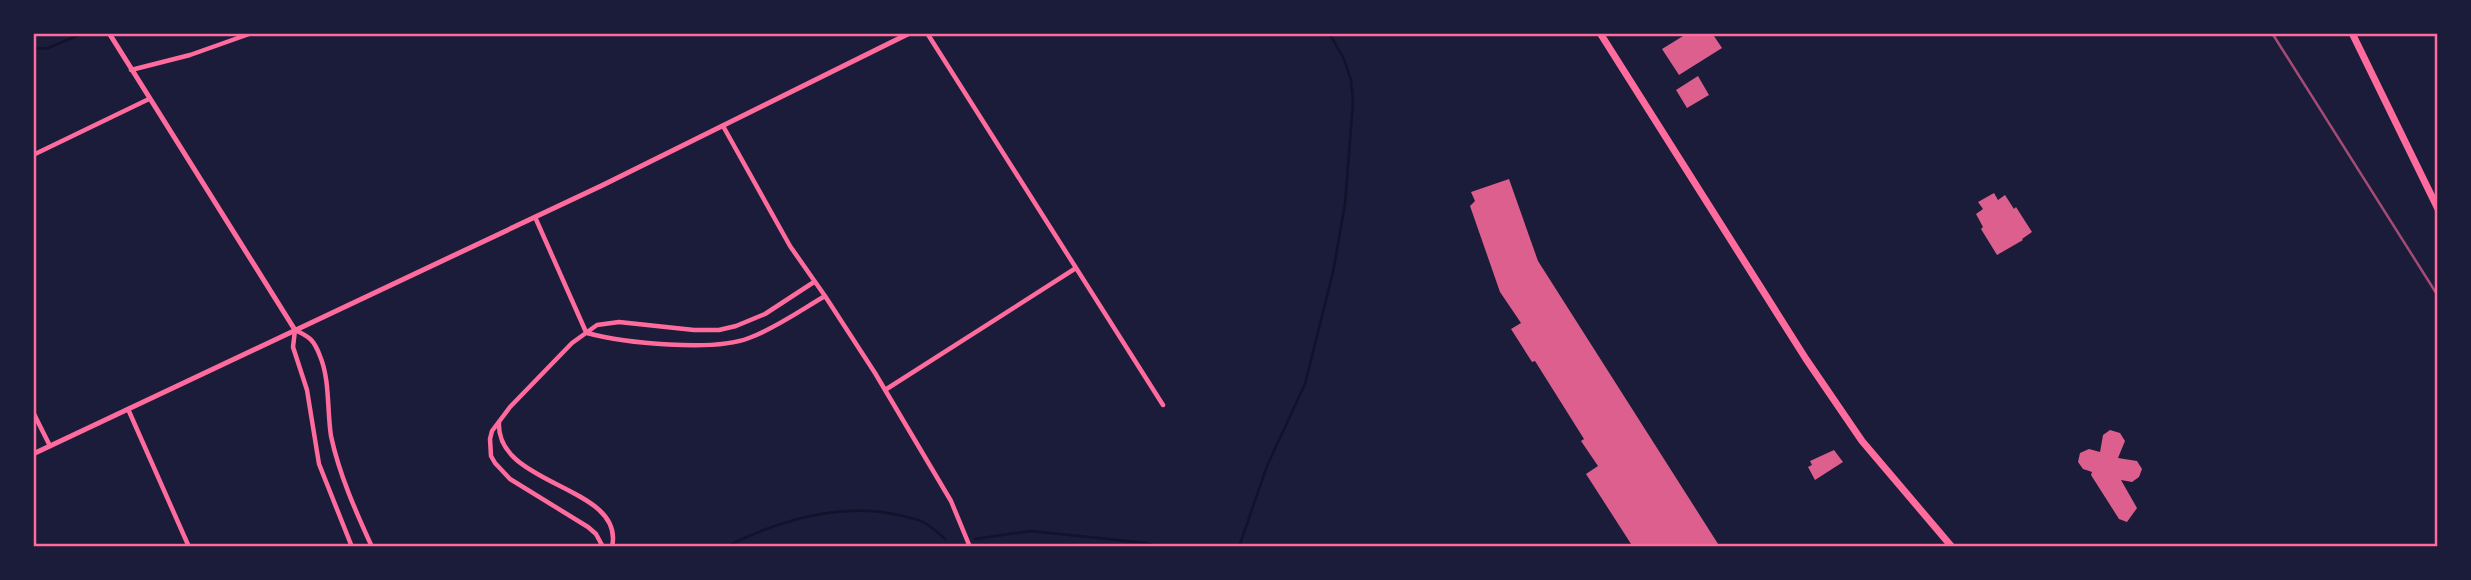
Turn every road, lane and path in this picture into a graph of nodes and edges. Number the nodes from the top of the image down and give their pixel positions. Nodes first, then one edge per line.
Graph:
1 (109, 33) edge
2 (252, 33) edge
3 (910, 33) edge
4 (927, 33) edge
5 (1600, 33) edge
6 (2352, 33) edge
7 (131, 71) junction
8 (149, 99) junction
9 (723, 126) junction
10 (33, 155) edge
11 (2438, 209) edge
12 (535, 217) junction
13 (1076, 268) junction
14 (814, 282) junction
15 (825, 296) junction
16 (295, 330) junction
17 (586, 332) junction
18 (885, 390) junction
19 (1163, 405) dead end
20 (128, 409) junction
21 (33, 412) edge
22 (500, 421) junction
23 (50, 446) junction
24 (33, 454) edge
25 (189, 547) edge
26 (352, 547) edge
27 (372, 547) edge
28 (603, 547) edge
29 (612, 547) edge
30 (970, 547) edge
31 (1952, 547) edge

1 - 7 street
2 - 7 street
3 - 9 street
4 - 13 street
5 - 31 main road
6 - 11 main road
7 - 8 street
8 - 10 street
8 - 16 street
9 - 12 street
9 - 14 street
12 - 16 street
12 - 17 street
13 - 18 street
13 - 19 street
14 - 15 street
14 - 17 street
15 - 17 street
15 - 18 street
16 - 20 street
16 - 26 street
16 - 27 street
17 - 22 street
18 - 30 street
20 - 23 street
20 - 25 street
21 - 23 street
22 - 28 street
22 - 29 street
23 - 24 street

